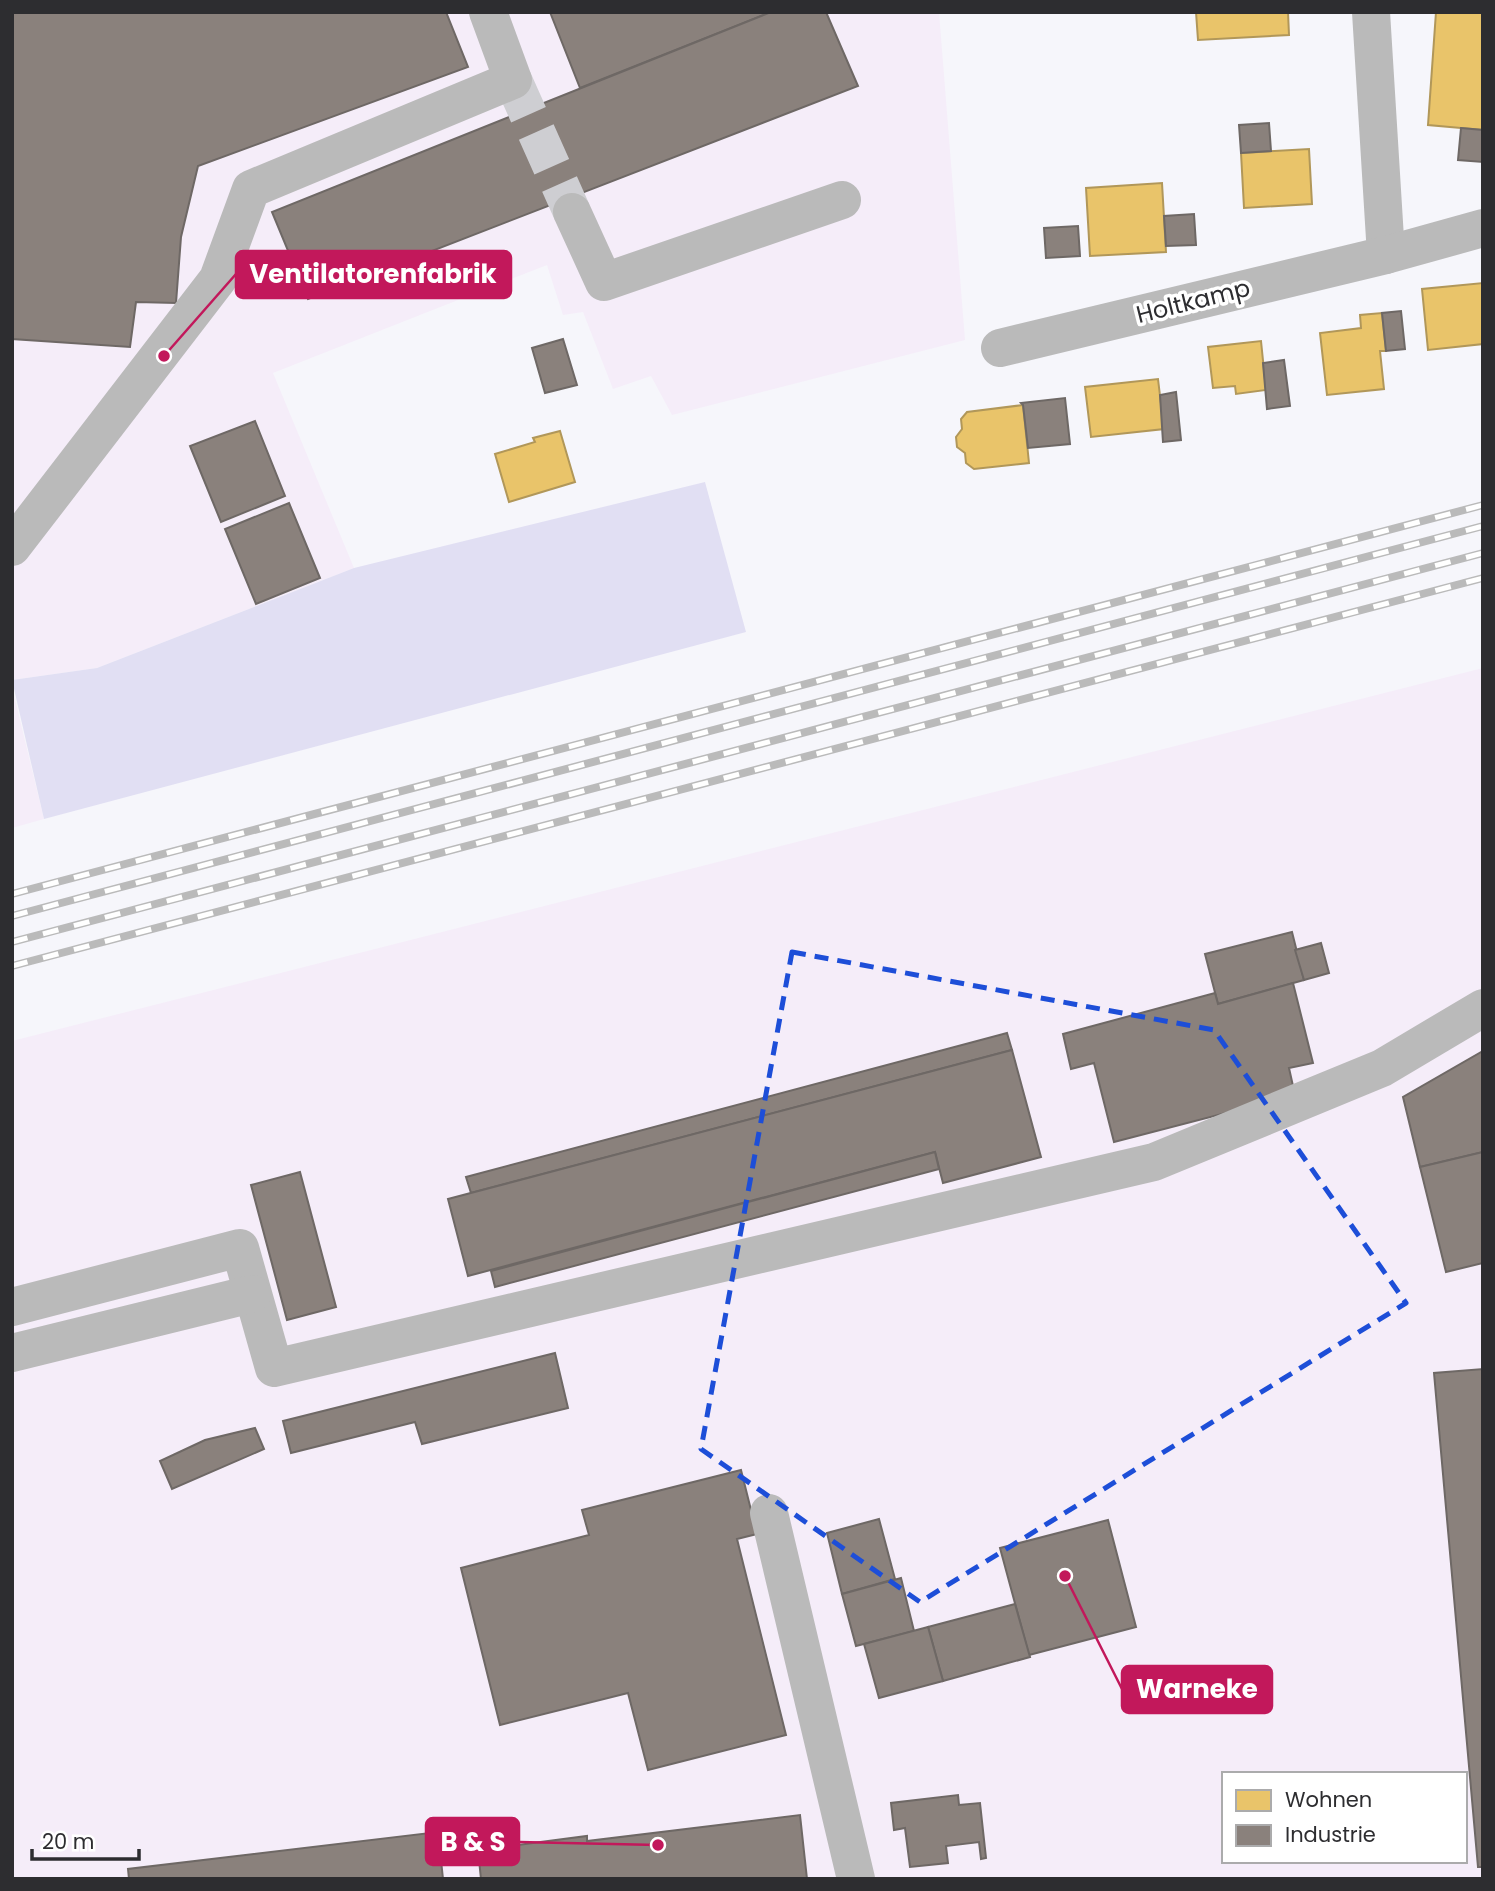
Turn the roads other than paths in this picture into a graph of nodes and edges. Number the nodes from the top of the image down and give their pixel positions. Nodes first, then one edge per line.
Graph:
1 (488, 12) edge
2 (1371, 12) edge
3 (842, 200) dead end
4 (572, 212) tunnel mouth
5 (1483, 228) edge
6 (1386, 255) junction
7 (1000, 348) dead end
8 (12, 547) edge
9 (1483, 1008) edge
10 (252, 1294) junction
11 (12, 1307) edge
12 (12, 1353) edge
13 (769, 1513) dead end
14 (856, 1879) edge

1 - 8 street
2 - 6 street
3 - 4 street
5 - 6 street, Holtkamp
6 - 7 street, Holtkamp
9 - 10 street
10 - 11 street
10 - 12 street
13 - 14 street

